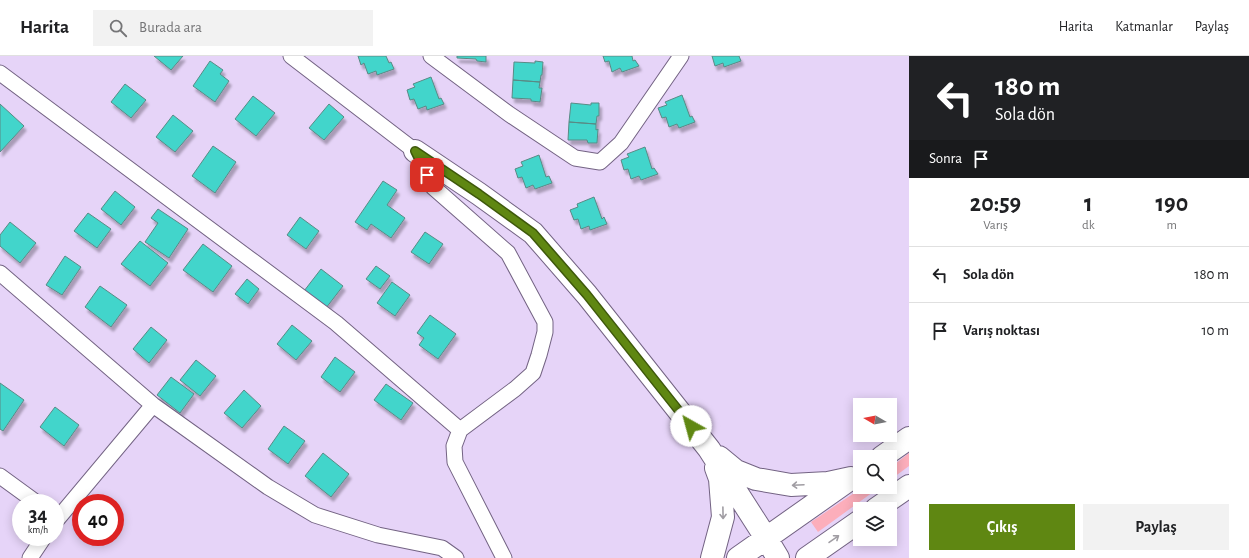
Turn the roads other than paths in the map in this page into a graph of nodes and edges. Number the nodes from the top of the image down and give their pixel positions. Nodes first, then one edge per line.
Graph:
1 (291, 56) edge
2 (431, 56) edge
3 (681, 56) edge
4 (0, 73) edge
5 (415, 151) junction
6 (0, 273) edge
7 (153, 405) junction
8 (460, 430) junction
9 (909, 438) edge
10 (709, 448) junction
11 (892, 450) edge
12 (0, 476) edge
13 (853, 476) edge
14 (853, 476) edge
15 (909, 486) edge
16 (25, 494) edge
17 (886, 502) edge
18 (64, 509) edge
19 (853, 526) edge
20 (766, 538) junction
21 (38, 546) edge
22 (30, 558) edge
23 (456, 558) edge
24 (504, 558) edge
25 (712, 558) edge
26 (738, 558) edge
27 (778, 558) edge
28 (807, 558) edge

1 - 5 street
2 - 3 street
4 - 8 street
5 - 8 street
5 - 10 street
6 - 7 street
7 - 18 street
7 - 23 street
8 - 24 street
9 - 11 street
13 -> 10 street
10 - 20 street
10 -> 25 street
12 - 16 street
14 - 20 street
15 - 17 street
28 -> 19 street
20 - 26 street
20 - 27 street
21 - 22 street

